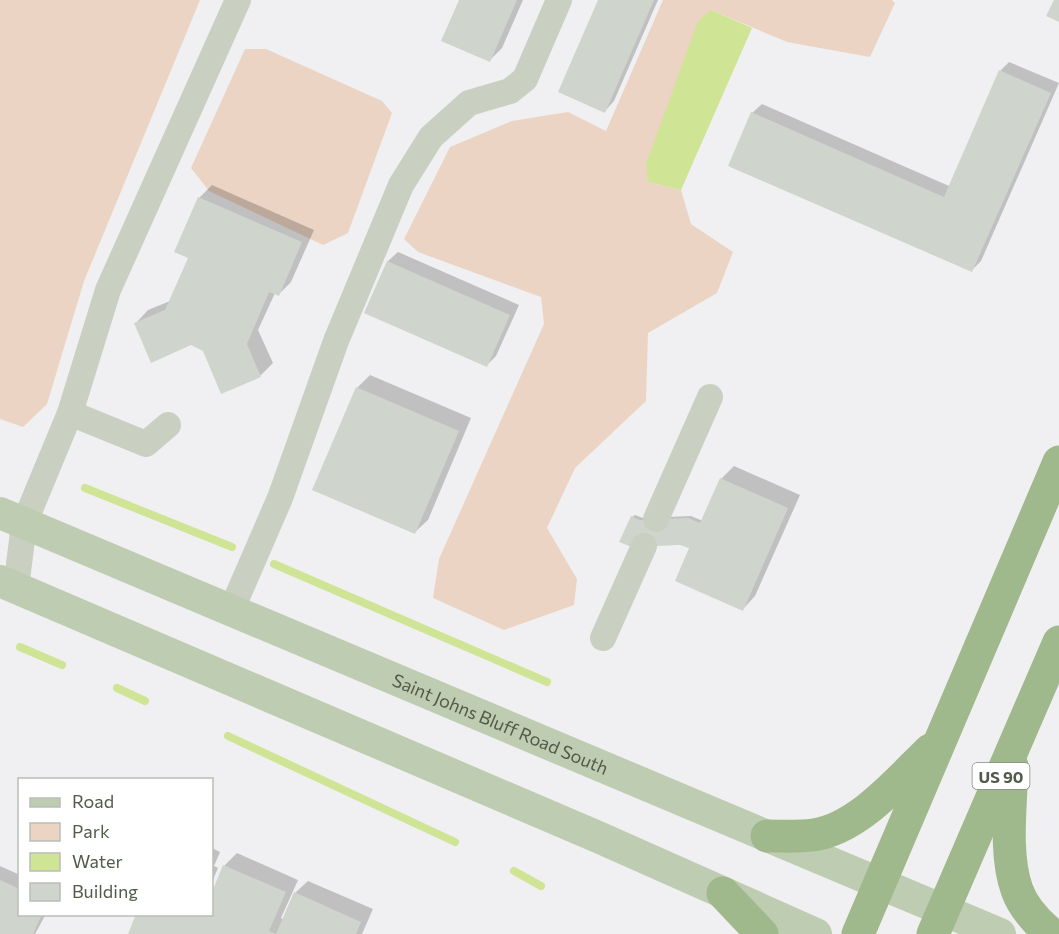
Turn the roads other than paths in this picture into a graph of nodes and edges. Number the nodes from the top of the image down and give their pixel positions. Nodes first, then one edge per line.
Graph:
1 (238, 0) edge
2 (559, 0) edge
3 (710, 397) dead end
4 (70, 413) junction
5 (168, 425) dead end
6 (1059, 462) edge
7 (12, 519) edge
8 (656, 519) dead end
9 (644, 546) dead end
10 (8, 585) edge
11 (231, 611) junction
12 (603, 638) dead end
13 (1059, 642) edge
14 (940, 740) junction
15 (1013, 749) junction
16 (767, 836) junction
17 (879, 883) junction
18 (723, 893) junction
19 (938, 922) edge
20 (762, 934) edge
21 (816, 934) edge
22 (858, 934) edge
23 (1000, 934) edge
24 (1051, 934) edge

1 - 4 lane
2 - 11 lane
3 - 8 lane
4 - 5 lane
4 - 7 lane
6 - 14 highway
7 - 10 lane
7 - 11 main road, Saint Johns Bluff Road South
9 - 12 lane
10 - 18 main road
11 - 16 main road, Saint Johns Bluff Road South
13 - 15 highway, US 90
14 - 16 highway
14 - 17 highway
15 - 19 highway, US 90
15 - 24 highway
16 - 17 main road, Saint Johns Bluff Road South
17 - 19 main road, Saint Johns Bluff Road South
17 - 22 highway
18 - 20 highway
18 - 21 main road
19 - 23 main road, Saint Johns Bluff Road South

